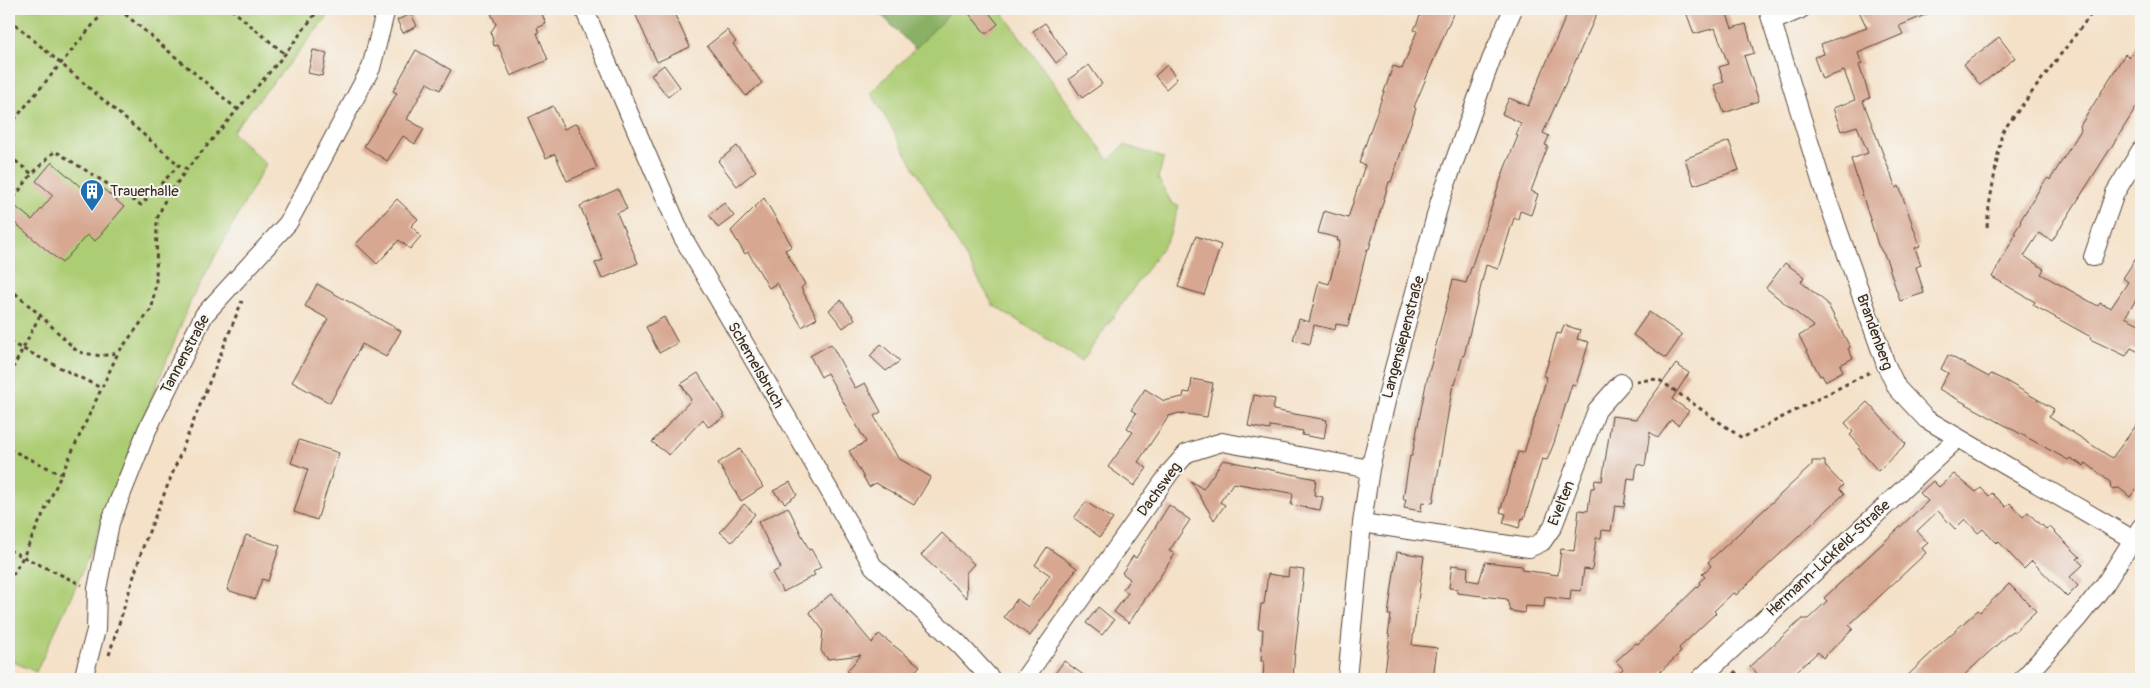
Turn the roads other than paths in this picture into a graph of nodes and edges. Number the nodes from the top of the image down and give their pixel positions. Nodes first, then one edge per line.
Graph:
1 (386, 9) edge
2 (584, 9) edge
3 (1514, 9) edge
4 (1801, 9) edge
5 (1770, 15) edge
6 (2141, 150) edge
7 (2093, 257) dead end
8 (1621, 383) road end
9 (1958, 438) junction
10 (1370, 469) junction
11 (1362, 523) junction
12 (2137, 533) edge
13 (82, 679) edge
14 (991, 679) edge
15 (1024, 679) edge
16 (1347, 679) edge
17 (1700, 679) edge
18 (2023, 679) edge

1 - 13 street, Tannenstraße
2 - 14 street, Schemelsbruch
3 - 10 street, Langensiepenstraße
4 - 5 street
5 - 9 street, Brandenberg
6 - 7 street
8 - 11 street, Evelten
9 - 12 street, Brandenberg
9 - 17 street, Hermann-Lickfeld-Straße
10 - 11 street, Langensiepenstraße
10 - 15 street, Dachsweg
11 - 16 street, Langensiepenstraße
12 - 18 street

